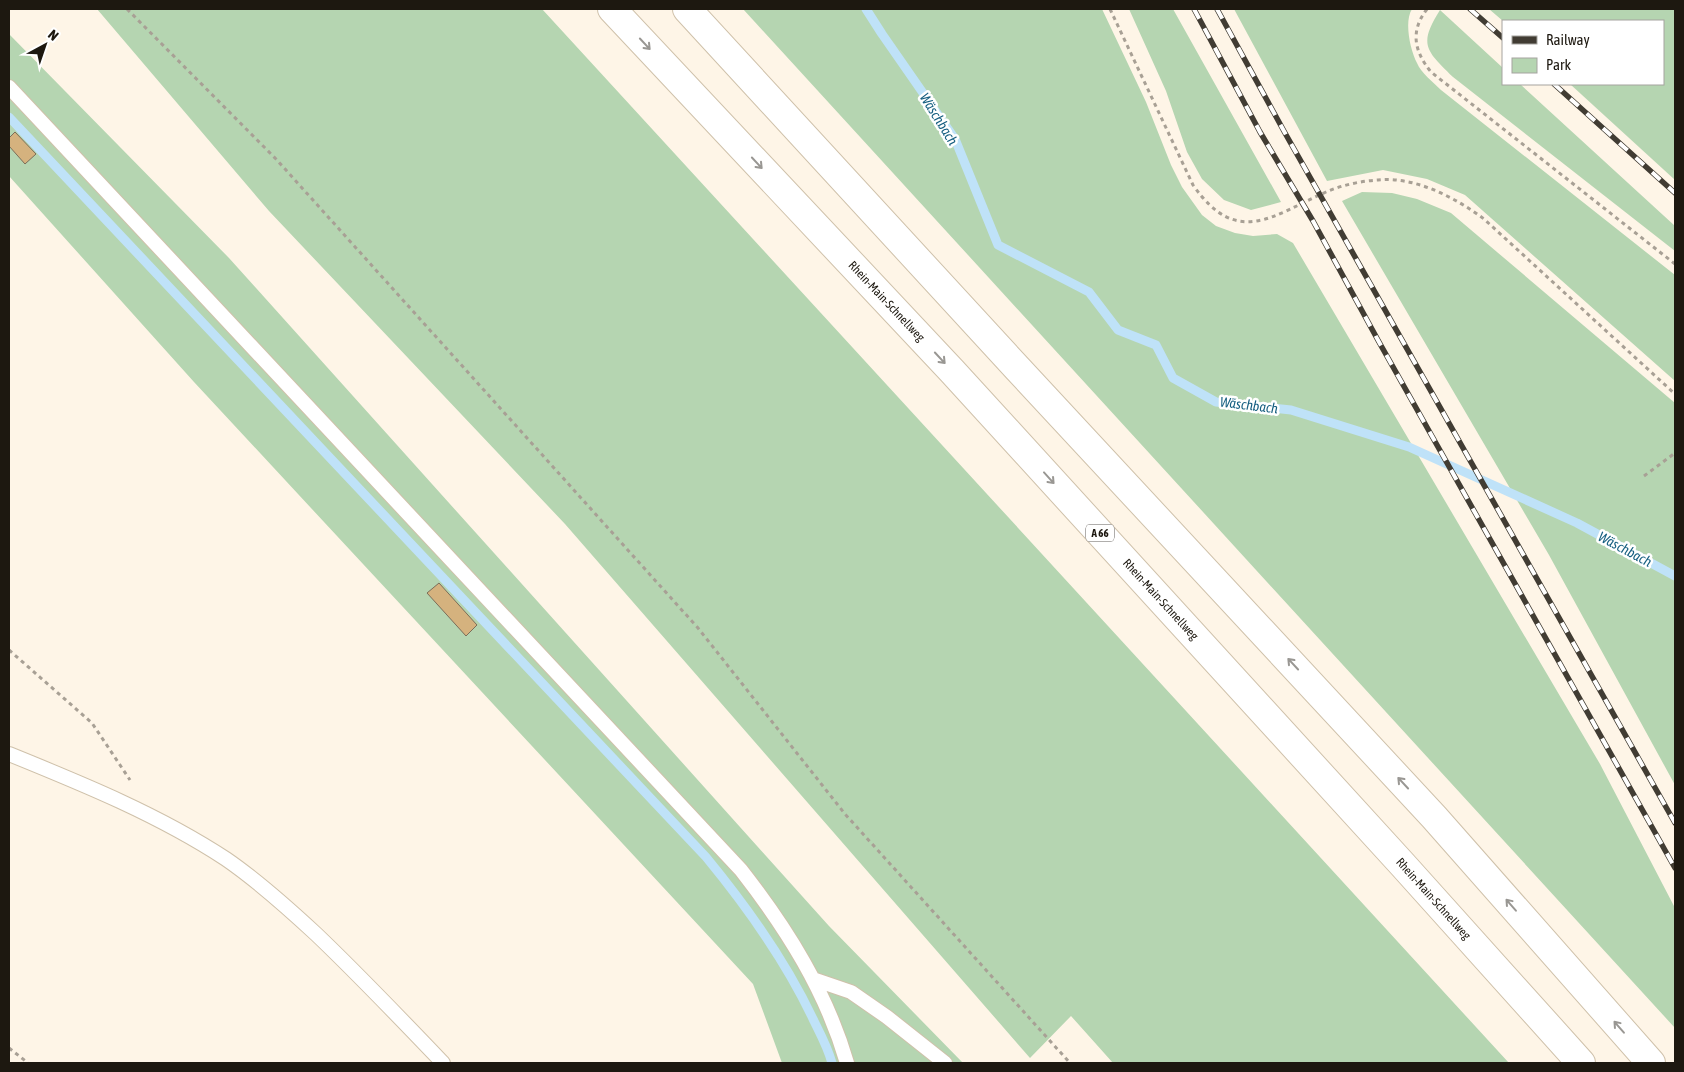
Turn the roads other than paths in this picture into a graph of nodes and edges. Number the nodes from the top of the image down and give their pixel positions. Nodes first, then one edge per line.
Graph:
1 (612, 9) edge
2 (687, 9) edge
3 (9, 87) edge
4 (9, 754) edge
5 (813, 979) junction
6 (443, 1063) edge
7 (847, 1063) edge
8 (945, 1063) edge
9 (1581, 1063) edge
10 (1651, 1063) edge

1 -> 9 highway, Rhein-Main-Schnellweg / A 66
10 -> 2 highway
3 - 5 lane
4 - 6 lane
5 - 7 lane
5 - 8 lane

